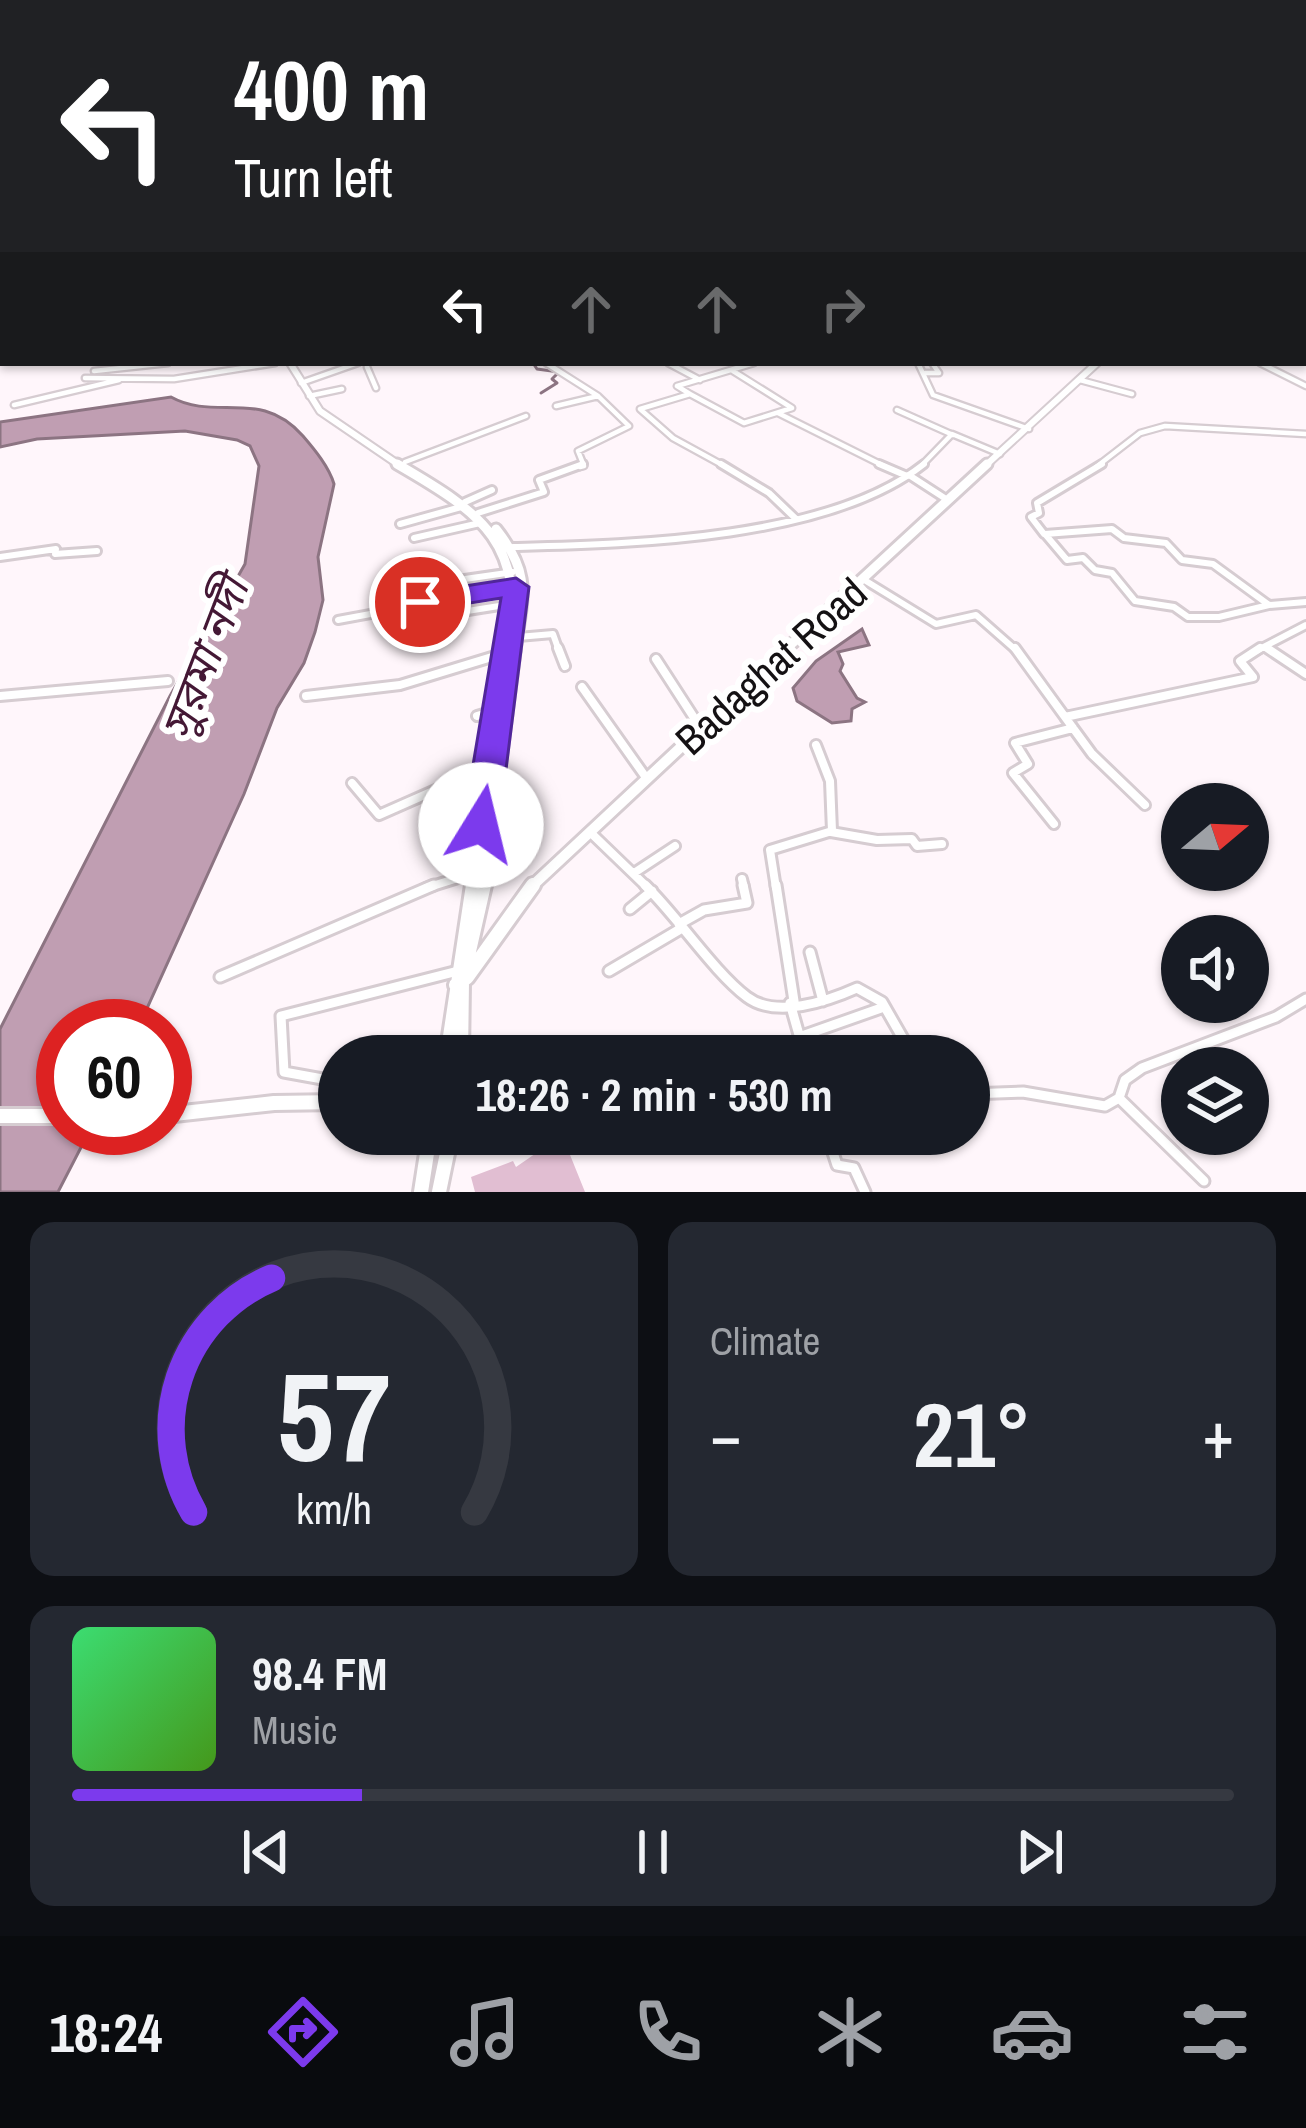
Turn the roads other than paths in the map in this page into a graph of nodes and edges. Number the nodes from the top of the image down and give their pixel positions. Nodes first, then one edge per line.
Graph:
1 (116, 366) edge
2 (203, 366) edge
3 (292, 366) edge
4 (349, 366) edge
5 (370, 366) edge
6 (551, 366) edge
7 (674, 366) edge
8 (745, 366) edge
9 (920, 366) edge
10 (934, 366) edge
11 (1094, 366) edge
12 (1266, 366) edge
13 (141, 367) edge
14 (226, 367) edge
15 (367, 367) joint
16 (733, 370) junction
17 (94, 371) dead end
18 (925, 373) junction
19 (202, 374) junction
20 (121, 377) junction
21 (85, 378) dead end
22 (700, 380) junction
23 (1080, 380) junction
24 (301, 383) junction
25 (1306, 386) edge
26 (376, 388) dead end
27 (342, 389) dead end
28 (690, 394) junction
29 (1132, 394) dead end
30 (598, 396) junction
31 (310, 398) junction
32 (14, 405) dead end
33 (556, 406) dead end
34 (897, 410) dead end
35 (778, 413) junction
36 (526, 416) dead end
37 (340, 423) junction
38 (1030, 428) junction
39 (1306, 434) edge
40 (952, 435) junction
41 (1001, 455) junction
42 (405, 462) junction
43 (908, 476) junction
44 (492, 490) dead end
45 (951, 502) junction
46 (463, 505) junction
47 (479, 518) junction
48 (795, 518) junction
49 (400, 524) dead end
50 (1045, 534) junction
51 (414, 538) dead end
52 (513, 547) junction
53 (97, 551) dead end
54 (0, 557) edge
55 (513, 572) junction
56 (866, 581) junction
57 (443, 582) dead end
58 (516, 587) junction
59 (1306, 602) edge
60 (515, 603) junction
61 (1268, 605) junction
62 (338, 620) dead end
63 (398, 622) dead end
64 (1306, 626) edge
65 (518, 638) junction
66 (1265, 647) junction
67 (509, 652) junction
68 (656, 659) dead end
69 (565, 666) dead end
70 (1306, 674) edge
71 (168, 681) dead end
72 (582, 687) dead end
73 (0, 696) edge
74 (306, 696) dead end
75 (500, 709) junction
76 (477, 716) dead end
77 (1065, 717) junction
78 (1073, 728) junction
79 (702, 730) junction
80 (816, 745) dead end
81 (490, 766) junction
82 (647, 779) junction
83 (352, 783) dead end
84 (490, 806) junction
85 (1144, 806) dead end
86 (1054, 824) dead end
87 (589, 832) junction
88 (831, 832) junction
89 (942, 844) dead end
90 (675, 846) dead end
91 (486, 870) junction
92 (472, 872) junction
93 (634, 873) junction
94 (742, 879) dead end
95 (652, 891) junction
96 (475, 900) junction
97 (629, 909) dead end
98 (680, 926) junction
99 (810, 952) dead end
100 (609, 971) dead end
101 (220, 977) dead end
102 (458, 979) junction
103 (1306, 998) edge
104 (823, 1001) junction
105 (792, 1003) junction
106 (884, 1007) junction
107 (450, 1035) edge
108 (460, 1035) edge
109 (800, 1035) edge
110 (806, 1035) edge
111 (901, 1035) edge
112 (318, 1078) edge
113 (990, 1093) edge
114 (1119, 1098) junction
115 (318, 1101) edge
116 (192, 1112) edge
117 (0, 1116) edge
118 (36, 1116) edge
119 (427, 1155) edge
120 (447, 1155) edge
121 (834, 1155) edge
122 (1204, 1181) dead end
123 (422, 1192) edge
124 (439, 1192) edge
125 (865, 1192) edge

1 - 13 street
1 - 17 street
2 - 19 street
3 - 24 main road
4 - 24 street
5 - 15 street
6 - 30 street
7 - 22 street
8 - 16 street
9 - 18 street
10 - 18 street
11 - 23 main road, Badaghat Road
12 - 25 street
14 - 19 street
15 - 26 street
16 - 22 street
16 - 35 street
18 - 38 street
19 - 20 street
20 - 21 street
20 - 32 street
22 - 28 street
23 - 29 street
23 - 38 main road, Badaghat Road
24 - 31 main road
27 - 31 street
28 - 35 street
28 - 48 street
30 - 33 street
30 - 47 street
31 - 37 main road
34 - 40 street
35 - 43 street
36 - 42 street
37 - 42 main road
37 - 46 main road
38 - 41 main road, Badaghat Road
39 - 50 street
40 - 41 street
40 - 43 street
41 - 45 main road, Badaghat Road
42 - 46 main road
43 - 45 street
43 - 48 street
44 - 46 street
45 - 56 main road, Badaghat Road
46 - 47 main road
46 - 49 street
47 - 51 street
47 - 52 main road
47 - 55 main road
48 - 52 street
50 - 61 street
50 - 61 street
52 - 65 main road
53 - 54 street
55 - 57 street
55 - 58 main road
56 - 77 street
56 - 79 main road, Badaghat Road
58 - 60 main road
58 - 62 street
59 - 61 street
60 - 63 street
60 - 67 main road
64 - 66 street
65 - 69 street
65 - 84 main road
66 - 70 street
66 - 77 street
67 - 74 street
67 - 75 main road
68 - 79 street
71 - 73 street
72 - 82 street
75 - 76 street
75 - 81 main road
77 - 78 street
78 - 85 street
78 - 86 street
79 - 82 main road, Badaghat Road
80 - 88 street
81 - 83 street
81 - 84 main road
82 - 87 main road, Badaghat Road
84 - 91 main road
84 - 92 main road
87 - 93 street
87 - 102 main road, Badaghat Road
88 - 89 street
88 - 105 street
90 - 93 street
91 - 92 street
91 - 96 main road
92 - 96 main road
92 - 101 street
93 - 95 street
94 - 98 street
95 - 97 street
95 - 98 street
96 - 102 main road
98 - 100 street
98 - 105 street
99 - 104 street
102 - 107 main road
102 - 108 main road
102 - 112 street
103 - 114 street
104 - 105 street
104 - 106 street
105 - 109 street
106 - 110 street
106 - 111 street
113 - 114 street
114 - 122 street
115 - 116 main road
117 - 118 main road
119 - 123 main road
120 - 124 main road
121 - 125 street

